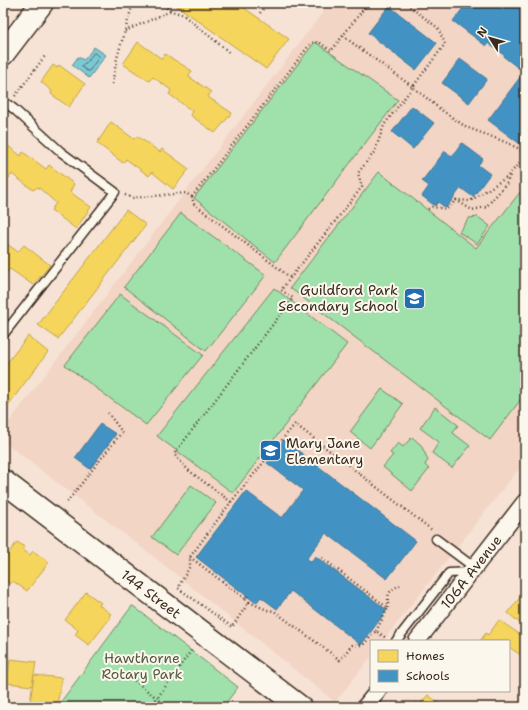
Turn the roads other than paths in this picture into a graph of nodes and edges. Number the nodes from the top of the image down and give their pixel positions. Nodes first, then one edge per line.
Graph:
1 (42, 3) edge
2 (3, 54) edge
3 (6, 103) edge
4 (3, 335) edge
5 (3, 481) edge
6 (525, 502) edge
7 (435, 535) road end
8 (473, 570) junction
9 (397, 640) edge
10 (418, 640) edge
11 (376, 692) edge
12 (300, 707) edge
13 (365, 707) edge

1 - 2 main road
3 - 4 lane
5 - 12 main road, 144 Street
6 - 8 street, 106A Avenue
7 - 8 lane
8 - 9 lane
8 - 10 street, 106A Avenue
11 - 13 street

